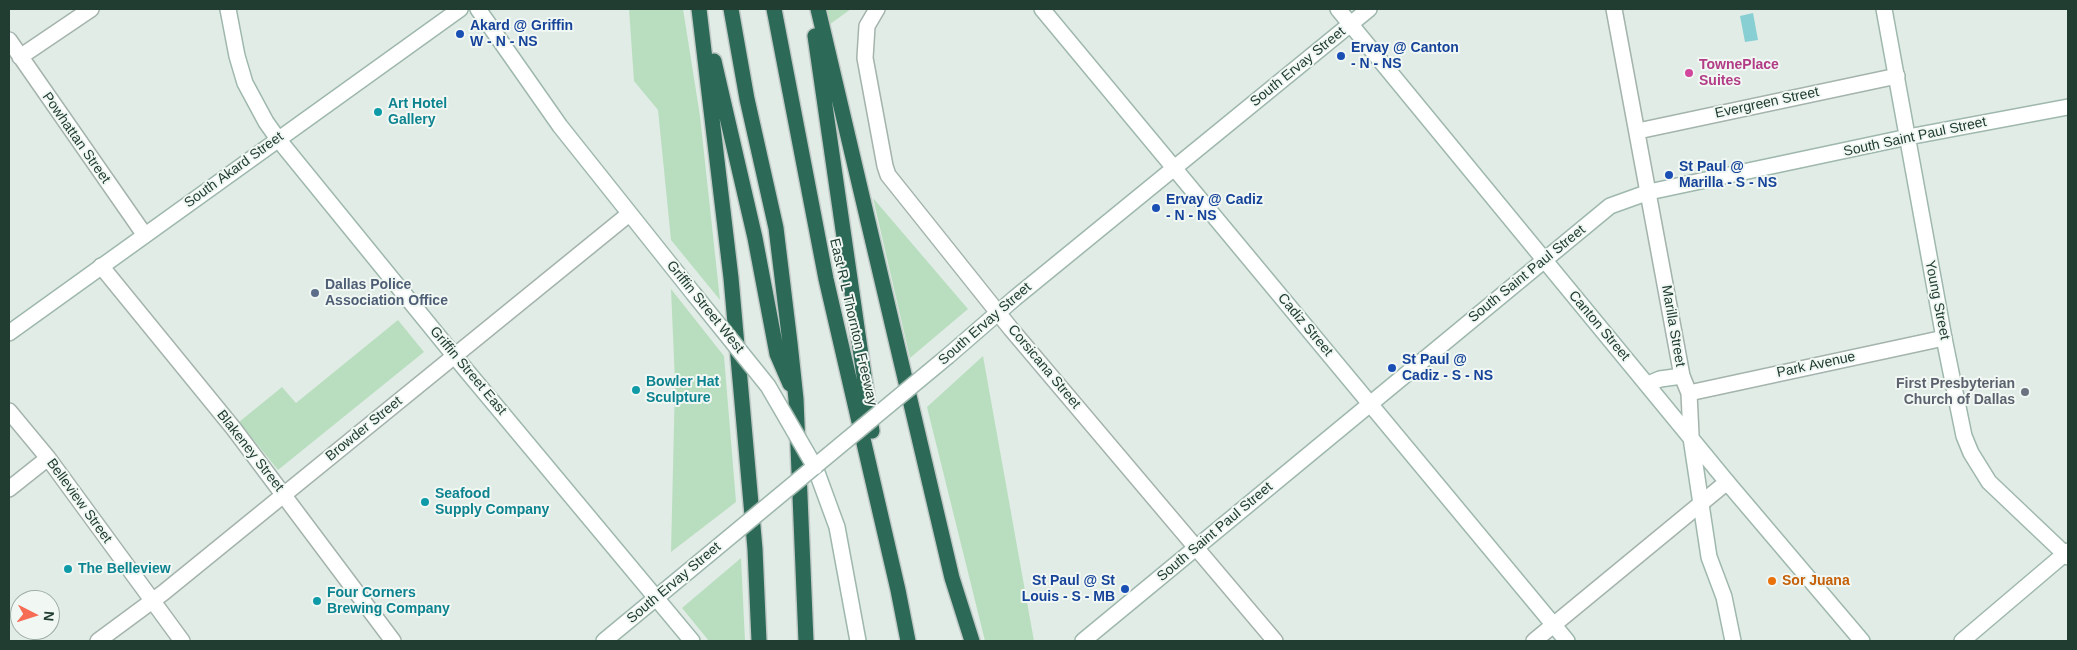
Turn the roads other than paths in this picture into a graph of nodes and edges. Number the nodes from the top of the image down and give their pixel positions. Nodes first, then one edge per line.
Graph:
1 (91, 9) edge
2 (228, 9) edge
3 (460, 9) edge
4 (478, 9) edge
5 (701, 9) edge
6 (731, 9) edge
7 (774, 9) edge
8 (811, 9) edge
9 (818, 9) edge
10 (877, 9) edge
11 (1042, 9) edge
12 (1338, 9) edge
13 (1369, 9) edge
14 (1614, 9) edge
15 (1884, 9) edge
16 (1351, 24) junction
17 (9, 40) edge
18 (20, 57) junction
19 (1896, 76) junction
20 (2068, 107) edge
21 (1638, 131) junction
22 (1908, 137) junction
23 (278, 139) junction
24 (1173, 168) junction
25 (1649, 192) junction
26 (629, 214) junction
27 (144, 234) junction
28 (1544, 260) junction
29 (100, 266) junction
30 (998, 312) junction
31 (9, 333) edge
32 (1944, 338) junction
33 (455, 357) junction
34 (1682, 376) junction
35 (1648, 384) junction
36 (1689, 393) junction
37 (796, 399) junction
38 (1370, 403) junction
39 (9, 411) edge
40 (1691, 435) junction
41 (48, 458) junction
42 (815, 466) junction
43 (1728, 482) junction
44 (9, 489) edge
45 (283, 494) junction
46 (1700, 505) junction
47 (1197, 548) junction
48 (2068, 554) edge
49 (952, 578) junction
50 (898, 590) junction
51 (655, 598) junction
52 (152, 602) junction
53 (1554, 625) junction
54 (98, 641) edge
55 (182, 641) edge
56 (393, 641) edge
57 (604, 641) edge
58 (692, 641) edge
59 (759, 641) edge
60 (806, 641) edge
61 (858, 641) edge
62 (908, 641) edge
63 (960, 641) edge
64 (972, 641) edge
65 (1083, 641) edge
66 (1274, 641) edge
67 (1534, 641) edge
68 (1568, 641) edge
69 (1733, 641) edge
70 (1862, 641) edge
71 (1962, 641) edge

1 - 18 main road
2 - 23 main road, Griffin Street East
3 - 23 main road, South Akard Street
4 - 26 main road, Griffin Street West
5 - 37 highway
5 - 59 highway
6 - 37 highway
7 - 50 highway, East R L Thornton Freeway
8 - 50 highway
9 - 49 highway
10 - 30 main road, Corsicana Street
11 - 24 main road, Cadiz Street
12 - 16 main road, Canton Street
13 - 16 main road, South Ervay Street
14 - 21 main road, Marilla Street
15 - 19 main road, Young Street
16 - 24 main road, South Ervay Street
16 - 28 main road, Canton Street
17 - 18 main road, Powhattan Street
18 - 27 main road, Powhattan Street
19 - 21 main road, Evergreen Street
19 - 22 main road, Young Street
20 - 22 main road, South Saint Paul Street
21 - 25 main road, Marilla Street
22 - 25 main road, South Saint Paul Street
22 - 32 main road, Young Street
23 - 27 main road, South Akard Street
23 - 33 main road, Griffin Street East
24 - 30 main road, South Ervay Street
24 - 38 main road, Cadiz Street
25 - 28 main road, South Saint Paul Street
25 - 34 main road, Marilla Street
26 - 33 main road, Browder Street
26 - 42 main road, Griffin Street West, bridge
27 - 29 main road, South Akard Street
28 - 35 main road, Canton Street
28 - 38 main road, South Saint Paul Street
29 - 31 main road, South Akard Street
29 - 45 main road, Blakeney Street
30 - 42 main road, South Ervay Street, bridge
30 - 47 main road, Corsicana Street
32 - 36 main road, Park Avenue
32 - 48 main road, Young Street
33 - 45 main road, Browder Street
33 - 51 main road, Griffin Street East
34 - 35 main road
34 - 36 main road, Marilla Street
35 - 40 main road, Canton Street
36 - 40 main road, Marilla Street
37 - 60 highway
38 - 47 main road, South Saint Paul Street
38 - 53 main road, Cadiz Street
39 - 41 main road, Belleview Street
40 - 43 main road, Canton Street
40 - 46 main road, Marilla Street
41 - 44 main road
41 - 52 main road, Belleview Street
42 - 51 main road, South Ervay Street, bridge
42 - 61 main road, Griffin Street West
43 - 46 main road
43 - 70 main road, Canton Street
45 - 52 main road, Browder Street
45 - 56 main road, Blakeney Street
46 - 53 main road
46 - 69 main road, Marilla Street
47 - 65 main road, South Saint Paul Street
47 - 66 main road, Corsicana Street
48 - 71 main road
49 - 63 highway
49 - 64 highway
50 - 62 highway, East R L Thornton Freeway
51 - 57 main road, South Ervay Street
51 - 58 main road, Griffin Street East
52 - 54 main road, Browder Street
52 - 55 main road, Belleview Street
53 - 67 main road
53 - 68 main road, Cadiz Street

